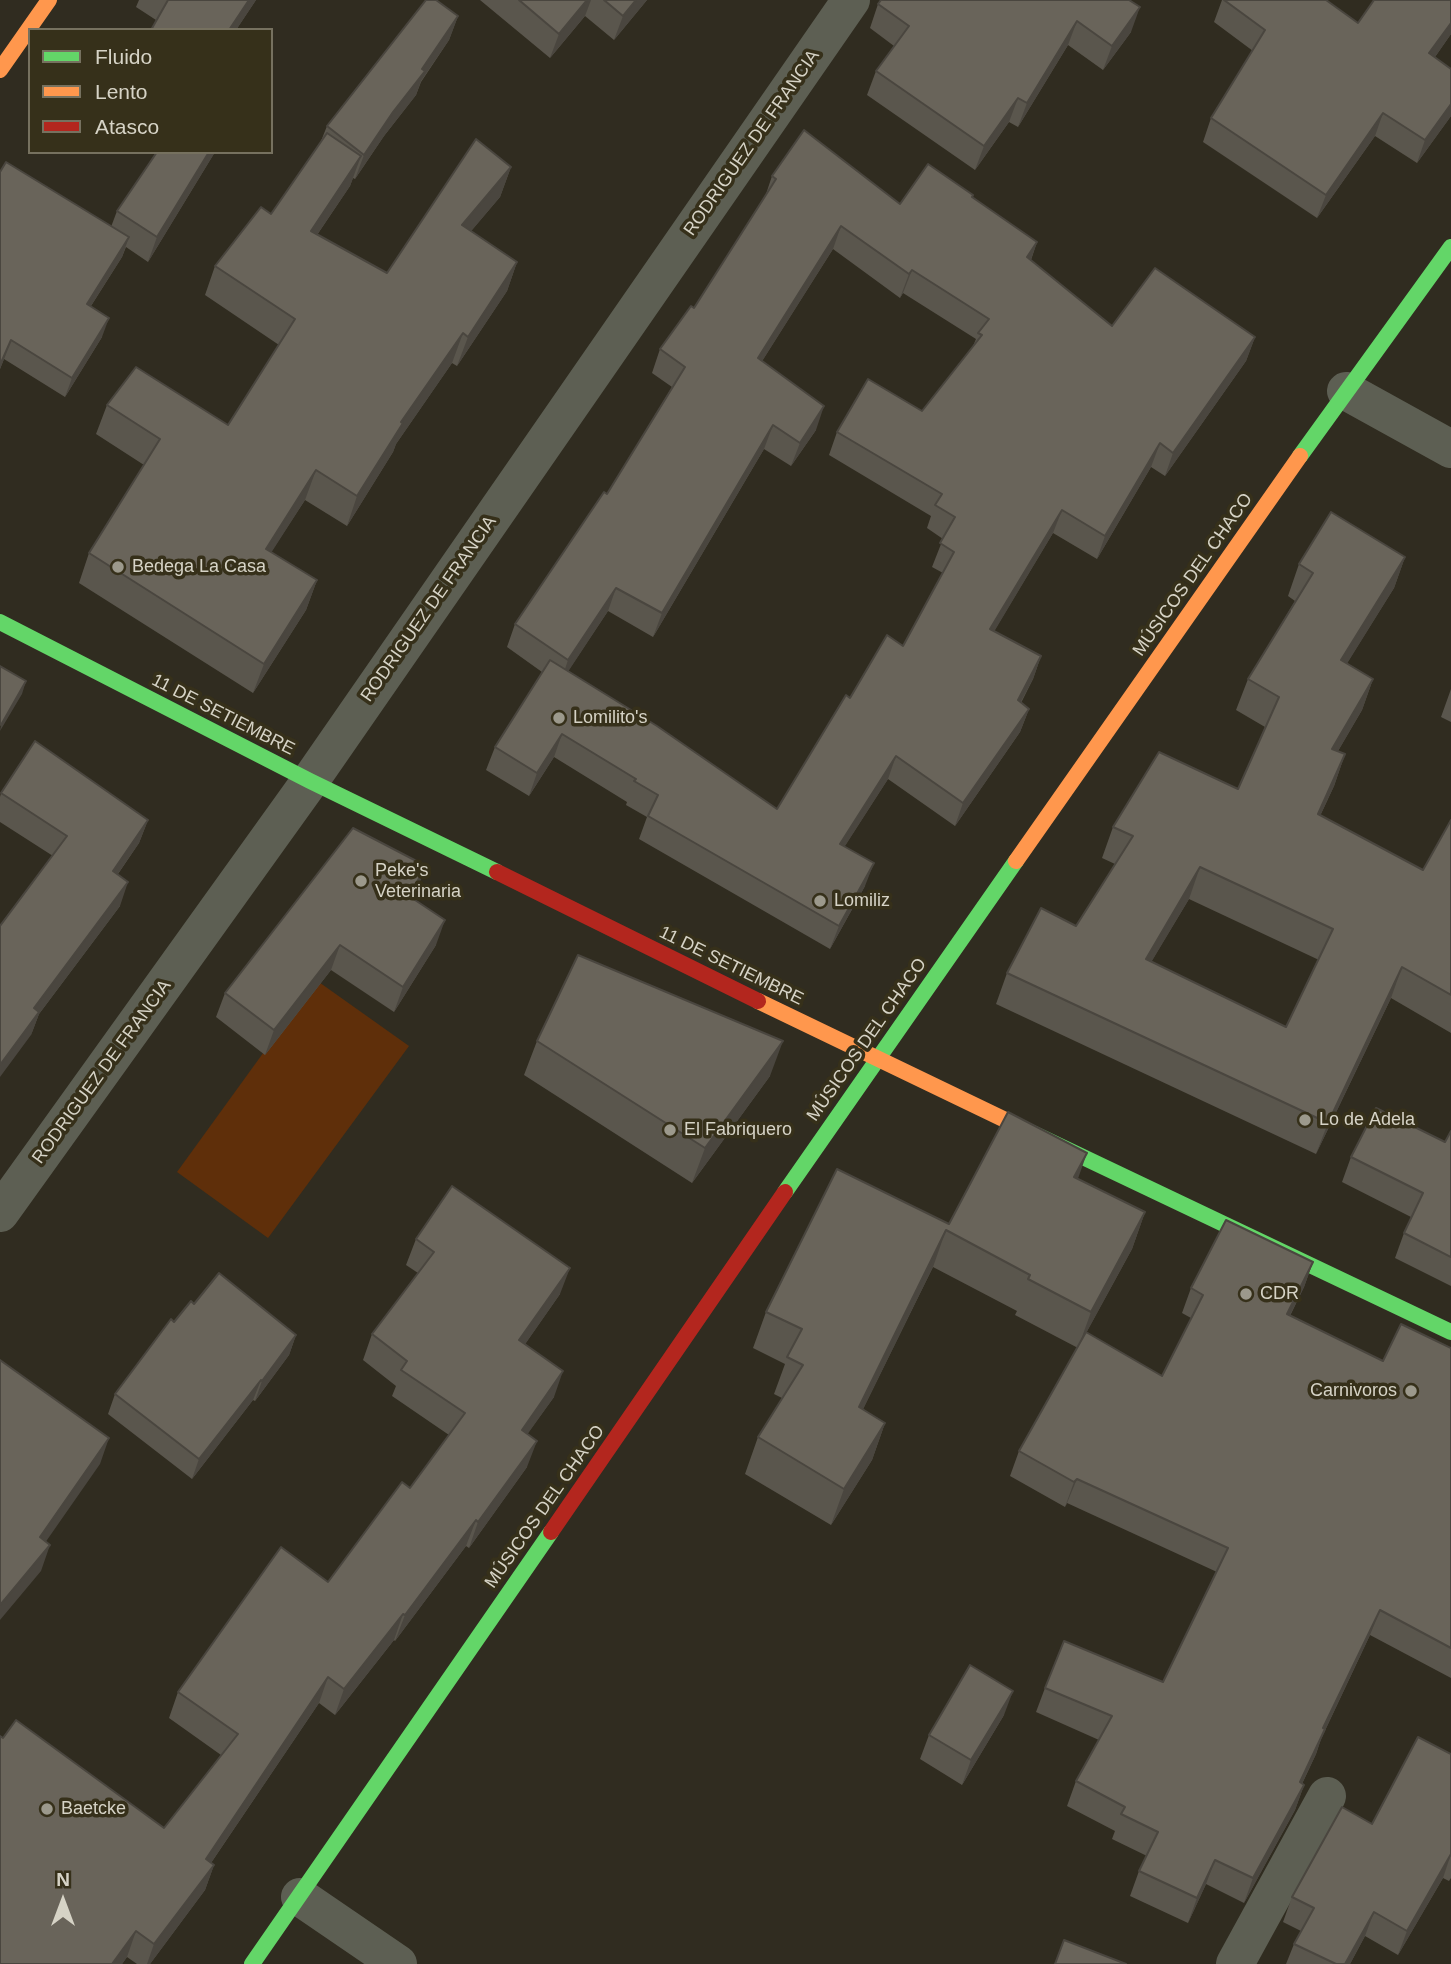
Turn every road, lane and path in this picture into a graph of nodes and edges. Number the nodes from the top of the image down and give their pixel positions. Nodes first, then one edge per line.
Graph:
1 (49, 0) edge
2 (851, 0) edge
3 (29, 28) edge
4 (28, 30) edge
5 (0, 70) edge
6 (1451, 247) edge
7 (1346, 391) junction
8 (1451, 449) edge
9 (0, 622) edge
10 (310, 781) junction
11 (877, 1059) junction
12 (0, 1213) edge
13 (1451, 1332) edge
14 (1327, 1796) dead end
15 (300, 1897) junction
16 (252, 1964) edge
17 (398, 1964) edge
18 (1235, 1964) edge

1 - 3 street
2 - 10 street, RODRIGUEZ DE FRANCIA
4 - 5 street
6 - 7 street, MÚSICOS DEL CHACO
7 - 8 street
7 - 11 street, MÚSICOS DEL CHACO
9 - 10 street, 11 DE SETIEMBRE
10 - 11 street, 11 DE SETIEMBRE
10 - 12 street, RODRIGUEZ DE FRANCIA
11 - 13 street, 11 DE SETIEMBRE
11 - 15 street, MÚSICOS DEL CHACO
14 - 18 street
15 - 16 street, MÚSICOS DEL CHACO
15 - 17 street

